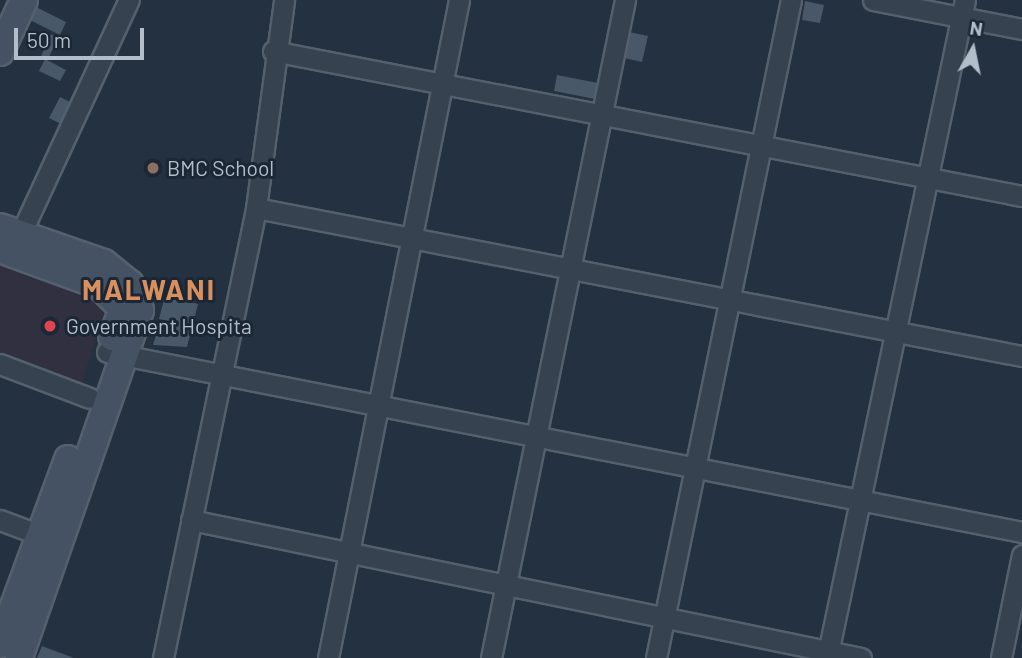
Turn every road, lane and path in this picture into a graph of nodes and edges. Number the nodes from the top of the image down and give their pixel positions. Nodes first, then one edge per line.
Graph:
1 (24, 0) edge
2 (129, 0) edge
3 (284, 0) edge
4 (459, 0) edge
5 (625, 0) edge
6 (791, 0) edge
7 (873, 0) edge
8 (964, 8) edge
9 (1022, 29) edge
10 (273, 51) junction
11 (0, 52) edge
12 (443, 82) junction
13 (602, 113) junction
14 (761, 145) junction
15 (928, 178) junction
16 (1022, 196) edge
17 (256, 208) junction
18 (412, 238) junction
19 (8, 241) edge
20 (570, 268) junction
21 (729, 299) junction
22 (896, 331) junction
23 (114, 353) junction
24 (1022, 356) edge
25 (0, 364) edge
26 (222, 374) junction
27 (90, 398) junction
28 (379, 405) junction
29 (536, 436) junction
30 (695, 467) junction
31 (860, 500) junction
32 (0, 520) edge
33 (191, 520) junction
34 (1022, 532) edge
35 (40, 535) junction
36 (349, 553) junction
37 (1022, 555) edge
38 (506, 585) junction
39 (664, 617) junction
40 (0, 644) edge
41 (828, 655) edge
42 (19, 658) edge
43 (163, 658) edge
44 (328, 658) edge
45 (491, 658) edge
46 (656, 658) edge
47 (861, 658) edge
48 (1001, 658) edge

1 - 11 street
2 - 19 street
3 - 10 street
4 - 12 street
5 - 13 street
6 - 14 street
7 - 8 street
8 - 9 street
8 - 15 street
10 - 12 street
10 - 17 street
12 - 13 street
12 - 18 street
13 - 14 street
13 - 20 street
14 - 15 street
14 - 21 street
15 - 16 street
15 - 22 street
17 - 18 street
17 - 26 street
18 - 20 street
18 - 28 street
19 - 23 street
20 - 21 street
20 - 29 street
21 - 22 street
21 - 30 street
22 - 24 street
22 - 31 street
23 - 26 street
23 - 27 street
23 - 42 street
25 - 27 street
26 - 28 street
26 - 33 street
27 - 35 street
28 - 29 street
28 - 36 street
29 - 30 street
29 - 38 street
30 - 31 street
30 - 39 street
31 - 34 street
31 - 41 street
32 - 35 street
33 - 36 street
33 - 43 street
35 - 40 street
36 - 38 street
36 - 44 street
37 - 48 street
38 - 39 street
38 - 45 street
39 - 41 street
39 - 46 street
41 - 47 street

